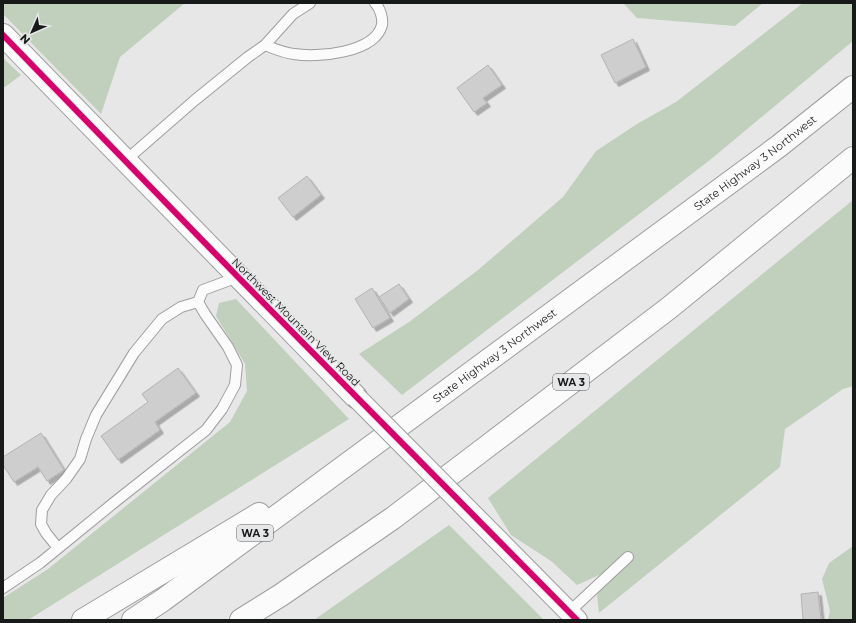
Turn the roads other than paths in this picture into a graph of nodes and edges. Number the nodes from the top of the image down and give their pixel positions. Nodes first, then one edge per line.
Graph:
1 (310, 3) edge
2 (375, 3) edge
3 (3, 36) edge
4 (265, 45) junction
5 (853, 86) edge
6 (853, 158) edge
7 (125, 161) junction
8 (238, 277) junction
9 (198, 302) junction
10 (356, 396) joint
11 (376, 444) junction
12 (58, 548) junction
13 (628, 558) dead end
14 (3, 588) edge
15 (281, 595) junction
16 (573, 616) edge
17 (83, 620) edge
18 (133, 620) edge
19 (242, 620) edge
20 (246, 620) edge

1 - 4 lane
2 - 4 lane
3 - 7 main road, Northwest Mountain View Road
4 - 7 lane
5 - 11 main road, State Highway 3 Northwest / WA 3
6 - 15 main road, WA 3
7 - 8 main road, Northwest Mountain View Road
8 - 9 lane
8 - 10 main road, Northwest Mountain View Road
9 - 12 lane
9 - 12 lane
10 - 16 street, Northwest Mountain View Road, bridge
11 - 17 main road
11 - 18 main road, State Highway 3 Northwest / WA 3
12 - 14 lane
13 - 16 lane
15 - 19 main road, WA 3
15 - 20 main road

